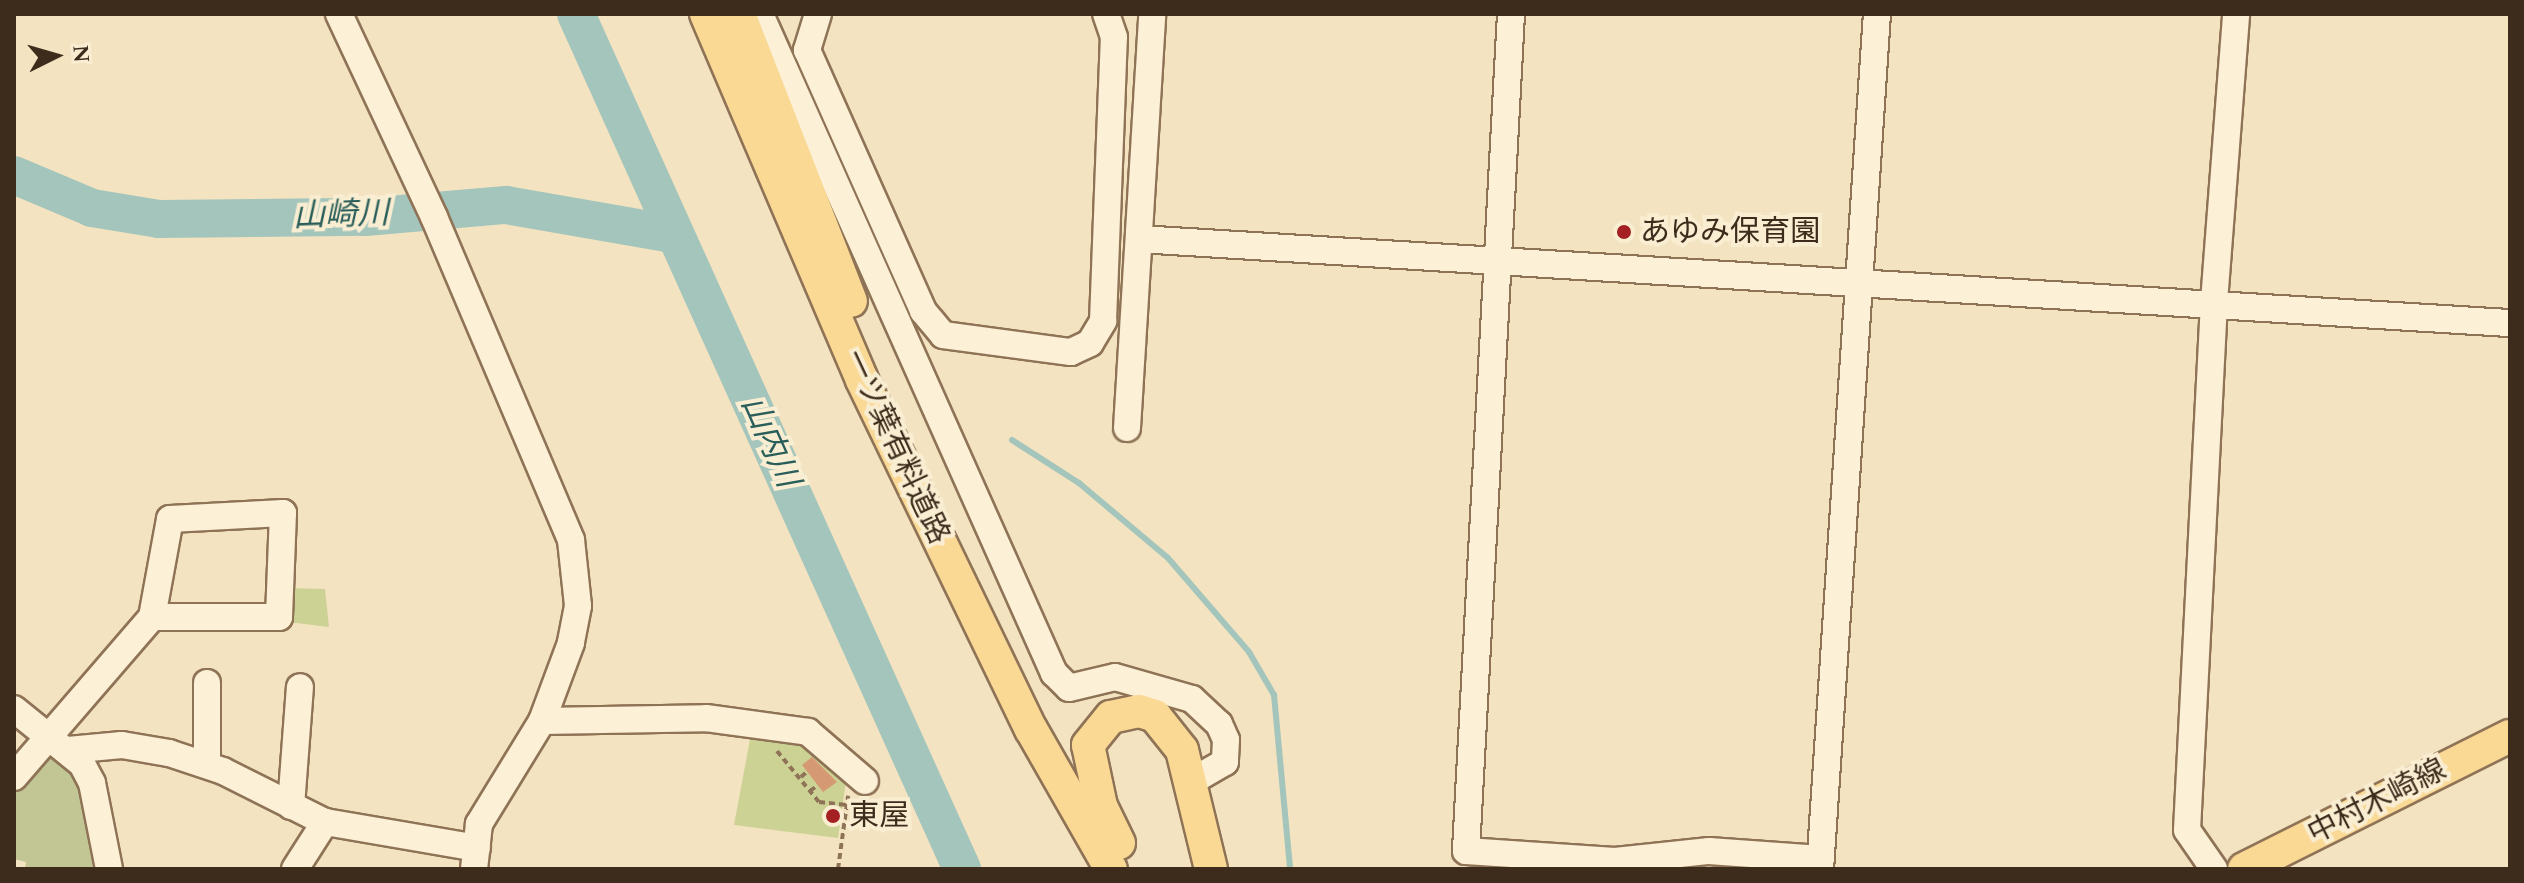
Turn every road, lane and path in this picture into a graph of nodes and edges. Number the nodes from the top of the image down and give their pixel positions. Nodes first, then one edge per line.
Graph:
1 (339, 14) edge
2 (706, 14) edge
3 (739, 14) edge
4 (760, 14) edge
5 (818, 14) edge
6 (1106, 14) edge
7 (1152, 14) edge
8 (1511, 14) edge
9 (1877, 14) edge
10 (2236, 14) edge
11 (1107, 209) junction
12 (1141, 212) junction
13 (1139, 239) junction
14 (1495, 263) junction
15 (1856, 279) junction
16 (2214, 302) junction
17 (2510, 323) edge
18 (1127, 428) dead end
19 (964, 590) junction
20 (152, 617) junction
21 (207, 683) dead end
22 (300, 687) dead end
23 (14, 709) edge
24 (542, 721) junction
25 (777, 730) junction
26 (2510, 736) edge
27 (58, 743) junction
28 (207, 765) junction
29 (808, 771) dead end
30 (859, 776) joint
31 (14, 777) edge
32 (801, 777) junction
33 (1194, 780) junction
34 (818, 785) dead end
35 (810, 791) junction
36 (847, 805) junction
37 (291, 806) junction
38 (325, 822) junction
39 (476, 859) edge
40 (1820, 864) edge
41 (109, 869) edge
42 (295, 869) edge
43 (838, 869) edge
44 (1111, 869) edge
45 (1132, 869) edge
46 (1211, 869) edge
47 (2214, 869) edge
48 (2244, 869) edge

1 - 24 street
2 - 19 main road, 一ツ葉有料道路
3 - 19 main road
4 - 33 street
5 - 11 street
6 - 11 street
7 - 12 street
8 - 14 street
9 - 15 street
10 - 16 street
11 - 12 street
12 - 13 street
13 - 14 street
13 - 18 street
14 - 15 street
14 - 40 street
15 - 16 street
15 - 40 street
16 - 17 street
16 - 47 street
19 - 44 main road, 一ツ葉有料道路
20 - 20 street
20 - 27 street
21 - 28 street
22 - 37 street
23 - 27 street
24 - 25 street
24 - 39 street
25 - 30 street
25 - 32 path
26 - 48 main road, 中村木崎線
27 - 28 street
27 - 31 street
27 - 41 street
28 - 37 street
29 - 32 path
30 - 36 path
32 - 35 path
33 - 45 main road
33 - 46 main road
34 - 35 path
35 - 36 path
36 - 43 path
37 - 38 street
38 - 39 street
38 - 42 street

